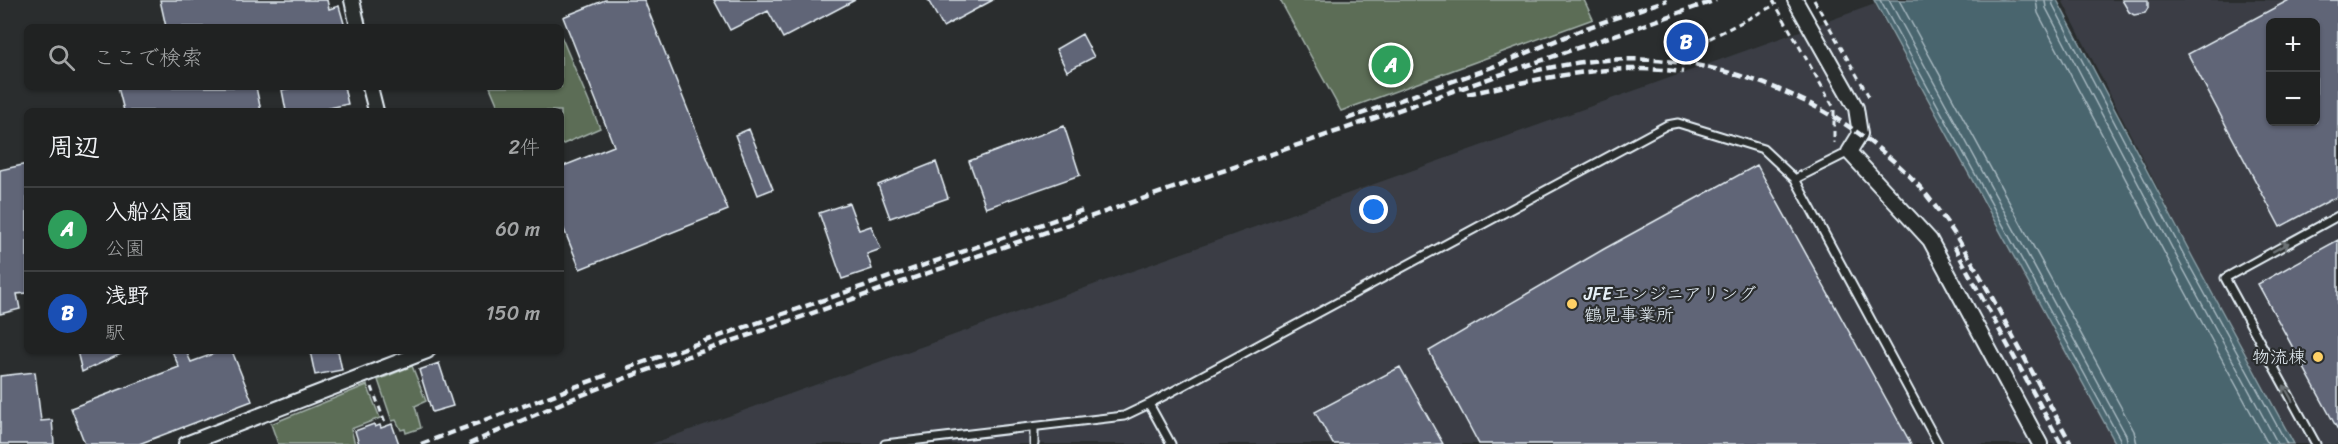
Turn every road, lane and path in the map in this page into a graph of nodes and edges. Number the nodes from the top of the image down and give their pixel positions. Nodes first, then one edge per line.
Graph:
1 (352, 0) edge
2 (1773, 0) edge
3 (1795, 0) edge
4 (1814, 0) edge
5 (1776, 5) junction
6 (357, 24) edge
7 (1691, 48) dead end
8 (371, 90) edge
9 (1871, 100) dead end
10 (375, 108) edge
11 (1834, 142) dead end
12 (1849, 152) junction
13 (1795, 179) junction
14 (2338, 216) edge
15 (419, 354) edge
16 (367, 374) junction
17 (1149, 404) junction
18 (386, 426) dead end
19 (1034, 426) junction
20 (186, 444) edge
21 (885, 444) edge
22 (1034, 444) edge
23 (1171, 444) edge
24 (1938, 444) edge
25 (2040, 444) edge
26 (2316, 444) edge

1 - 6 street
2 - 5 path
3 - 12 street
4 - 9 path
5 - 7 path
5 - 11 path
8 - 10 street
12 - 13 lane
12 - 25 street
13 - 17 lane
13 - 24 lane
26 -> 14 lane
15 - 16 street
16 - 18 path
16 - 20 street
17 - 19 lane
17 - 23 lane
19 - 21 lane
19 - 22 lane

